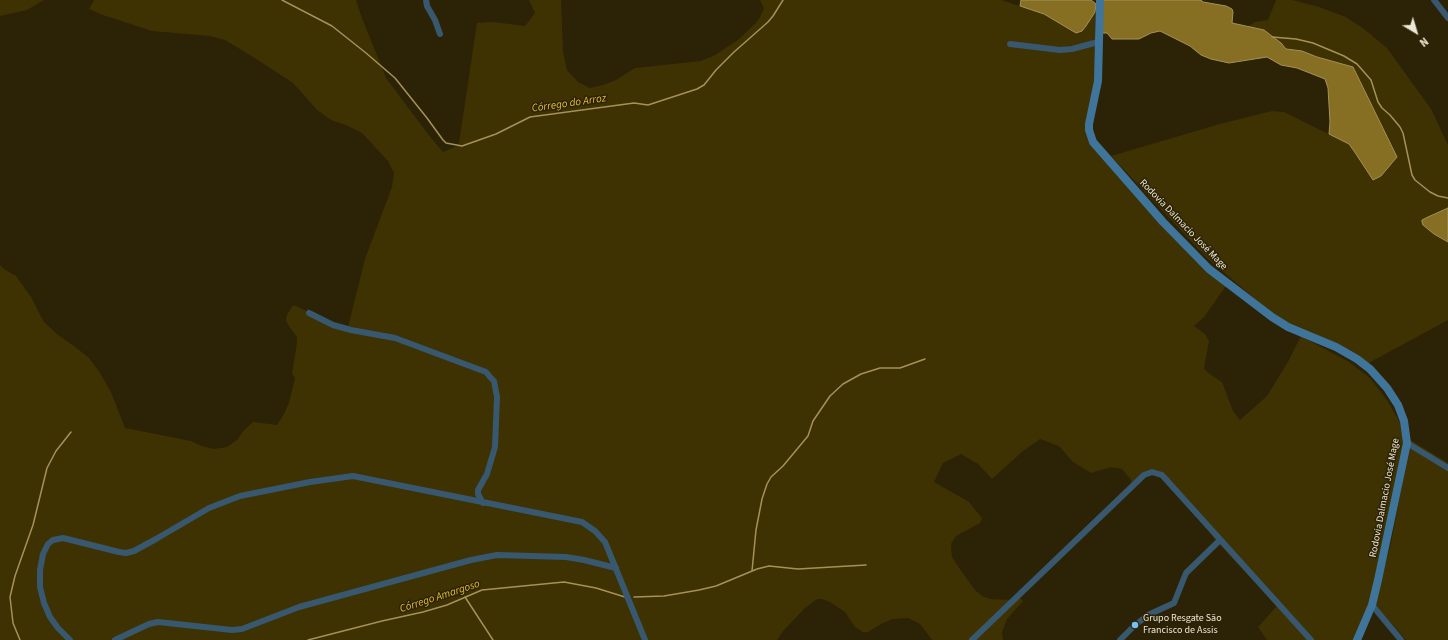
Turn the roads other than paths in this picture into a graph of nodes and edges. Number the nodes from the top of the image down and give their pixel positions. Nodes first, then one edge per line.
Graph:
1 (426, 0) edge
2 (1100, 0) edge
3 (1434, 0) edge
4 (1448, 18) edge
5 (440, 34) dead end
6 (1098, 42) junction
7 (1010, 44) dead end
8 (309, 313) dead end
9 (1408, 443) junction
10 (1448, 468) edge
11 (483, 503) junction
12 (1220, 540) junction
13 (616, 568) junction
14 (1372, 605) junction
15 (70, 640) edge
16 (116, 640) edge
17 (645, 640) edge
18 (972, 640) edge
19 (1120, 640) edge
20 (1311, 640) edge
21 (1357, 640) edge
22 (1402, 640) edge

1 - 5 street
2 - 6 street, Rodovia Dalmacio José Mage
3 - 4 street
6 - 7 street
6 - 9 street, Rodovia Dalmacio José Mage
8 - 11 street
9 - 10 street
9 - 14 street, Rodovia Dalmacio José Mage
11 - 13 street
11 - 15 street
12 - 18 street
12 - 19 street
12 - 20 street
13 - 16 street
13 - 17 street
14 - 21 street, Rodovia Dalmacio José Mage
14 - 22 street

